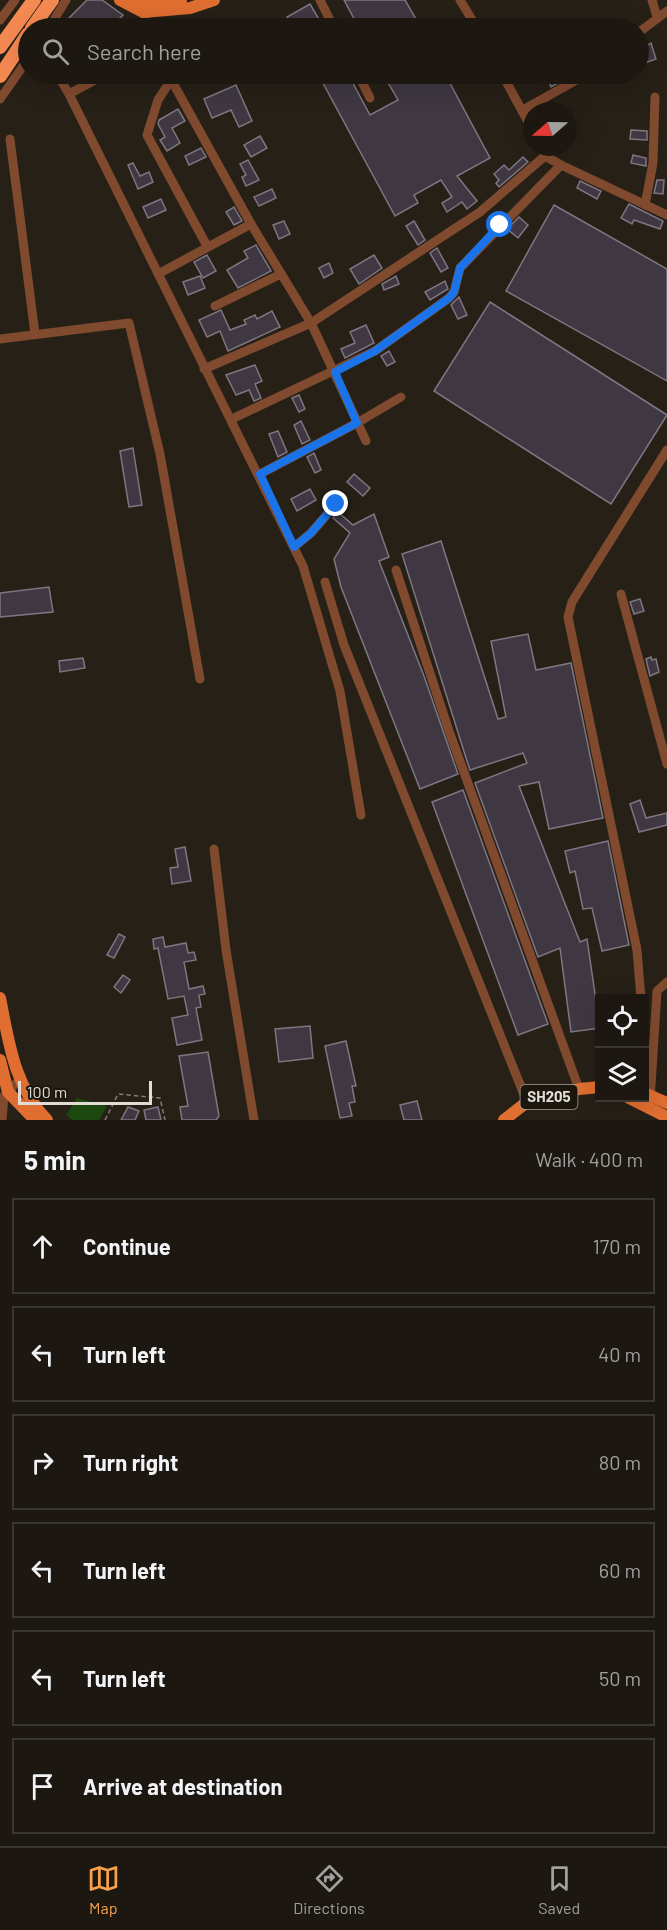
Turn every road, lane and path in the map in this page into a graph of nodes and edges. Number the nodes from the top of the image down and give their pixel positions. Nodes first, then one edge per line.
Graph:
1 (15, 0) edge
2 (34, 0) edge
3 (52, 0) edge
4 (66, 0) edge
5 (120, 0) edge
6 (181, 0) edge
7 (214, 0) edge
8 (320, 0) edge
9 (460, 0) edge
10 (652, 0) edge
11 (140, 5) edge
12 (667, 11) edge
13 (657, 17) junction
14 (21, 18) edge
15 (39, 18) edge
16 (55, 18) edge
17 (329, 18) edge
18 (471, 18) edge
19 (0, 20) edge
20 (18, 22) edge
21 (649, 24) edge
22 (0, 47) edge
23 (18, 49) edge
24 (18, 73) edge
25 (0, 76) edge
26 (63, 84) edge
27 (88, 84) edge
28 (166, 84) edge
29 (173, 84) edge
30 (363, 84) edge
31 (508, 84) edge
32 (569, 84) edge
33 (69, 94) junction
34 (655, 97) dead end
35 (370, 98) dead end
36 (0, 99) edge
37 (537, 102) edge
38 (523, 110) edge
39 (10, 139) dead end
40 (538, 156) edge
41 (549, 156) edge
42 (561, 165) junction
43 (645, 205) junction
44 (667, 215) edge
45 (251, 225) junction
46 (207, 246) junction
47 (158, 274) junction
48 (281, 274) junction
49 (215, 306) dead end
50 (311, 323) junction
51 (35, 334) junction
52 (0, 339) edge
53 (204, 369) junction
54 (335, 372) junction
55 (401, 397) dead end
56 (232, 419) junction
57 (357, 423) junction
58 (366, 441) dead end
59 (667, 450) edge
60 (260, 474) junction
61 (336, 504) dead end
62 (294, 547) junction
63 (396, 570) dead end
64 (325, 582) dead end
65 (621, 594) dead end
66 (200, 679) dead end
67 (667, 764) edge
68 (361, 815) dead end
69 (214, 849) dead end
70 (667, 982) edge
71 (641, 994) edge
72 (0, 998) edge
73 (648, 1048) edge
74 (0, 1060) edge
75 (19, 1080) junction
76 (595, 1087) edge
77 (579, 1089) junction
78 (8, 1092) junction
79 (595, 1095) edge
80 (649, 1100) edge
81 (527, 1102) junction
82 (646, 1102) edge
83 (667, 1103) edge
84 (667, 1117) edge
85 (2, 1120) edge
86 (35, 1120) edge
87 (48, 1120) edge
88 (105, 1120) edge
89 (165, 1120) edge
90 (254, 1120) edge
91 (504, 1120) edge
92 (514, 1120) edge

1 - 19 street
2 - 14 highway
3 - 15 highway
4 - 16 street
5 - 11 main road
6 - 11 main road
7 - 11 main road
8 - 17 street
9 - 18 street
10 - 13 street
12 - 13 street
13 - 21 street
20 - 22 highway
23 - 25 highway
24 - 36 street
26 - 33 street
27 - 33 street
28 - 46 street
29 - 45 street
30 - 35 street
31 - 38 street
32 - 37 street
33 - 47 street
34 - 43 street
39 - 51 street
40 - 50 street
41 - 42 street
42 - 43 street
42 - 54 street
43 - 44 street
45 - 46 street
45 - 48 street
46 - 47 street
47 - 53 street
48 - 49 street
48 - 50 street
50 - 53 street
50 - 54 street
51 - 52 street
51 - 66 street
53 - 56 street
54 - 56 street
54 - 57 street
55 - 57 street
56 - 60 street
57 - 58 street
57 - 60 street
59 - 71 street
60 - 62 street
61 - 62 street
62 - 68 street
63 - 77 street
64 - 81 street
65 - 67 street
69 - 90 street
70 - 73 street
72 - 75 main road
74 - 78 main road
75 - 78 street
75 - 87 main road
76 - 77 main road, SH205
77 - 81 main road, SH205
78 - 85 street
78 - 86 main road
79 - 92 main road
80 - 83 main road
81 - 91 main road, SH205
82 - 84 main road
88 - 89 path

